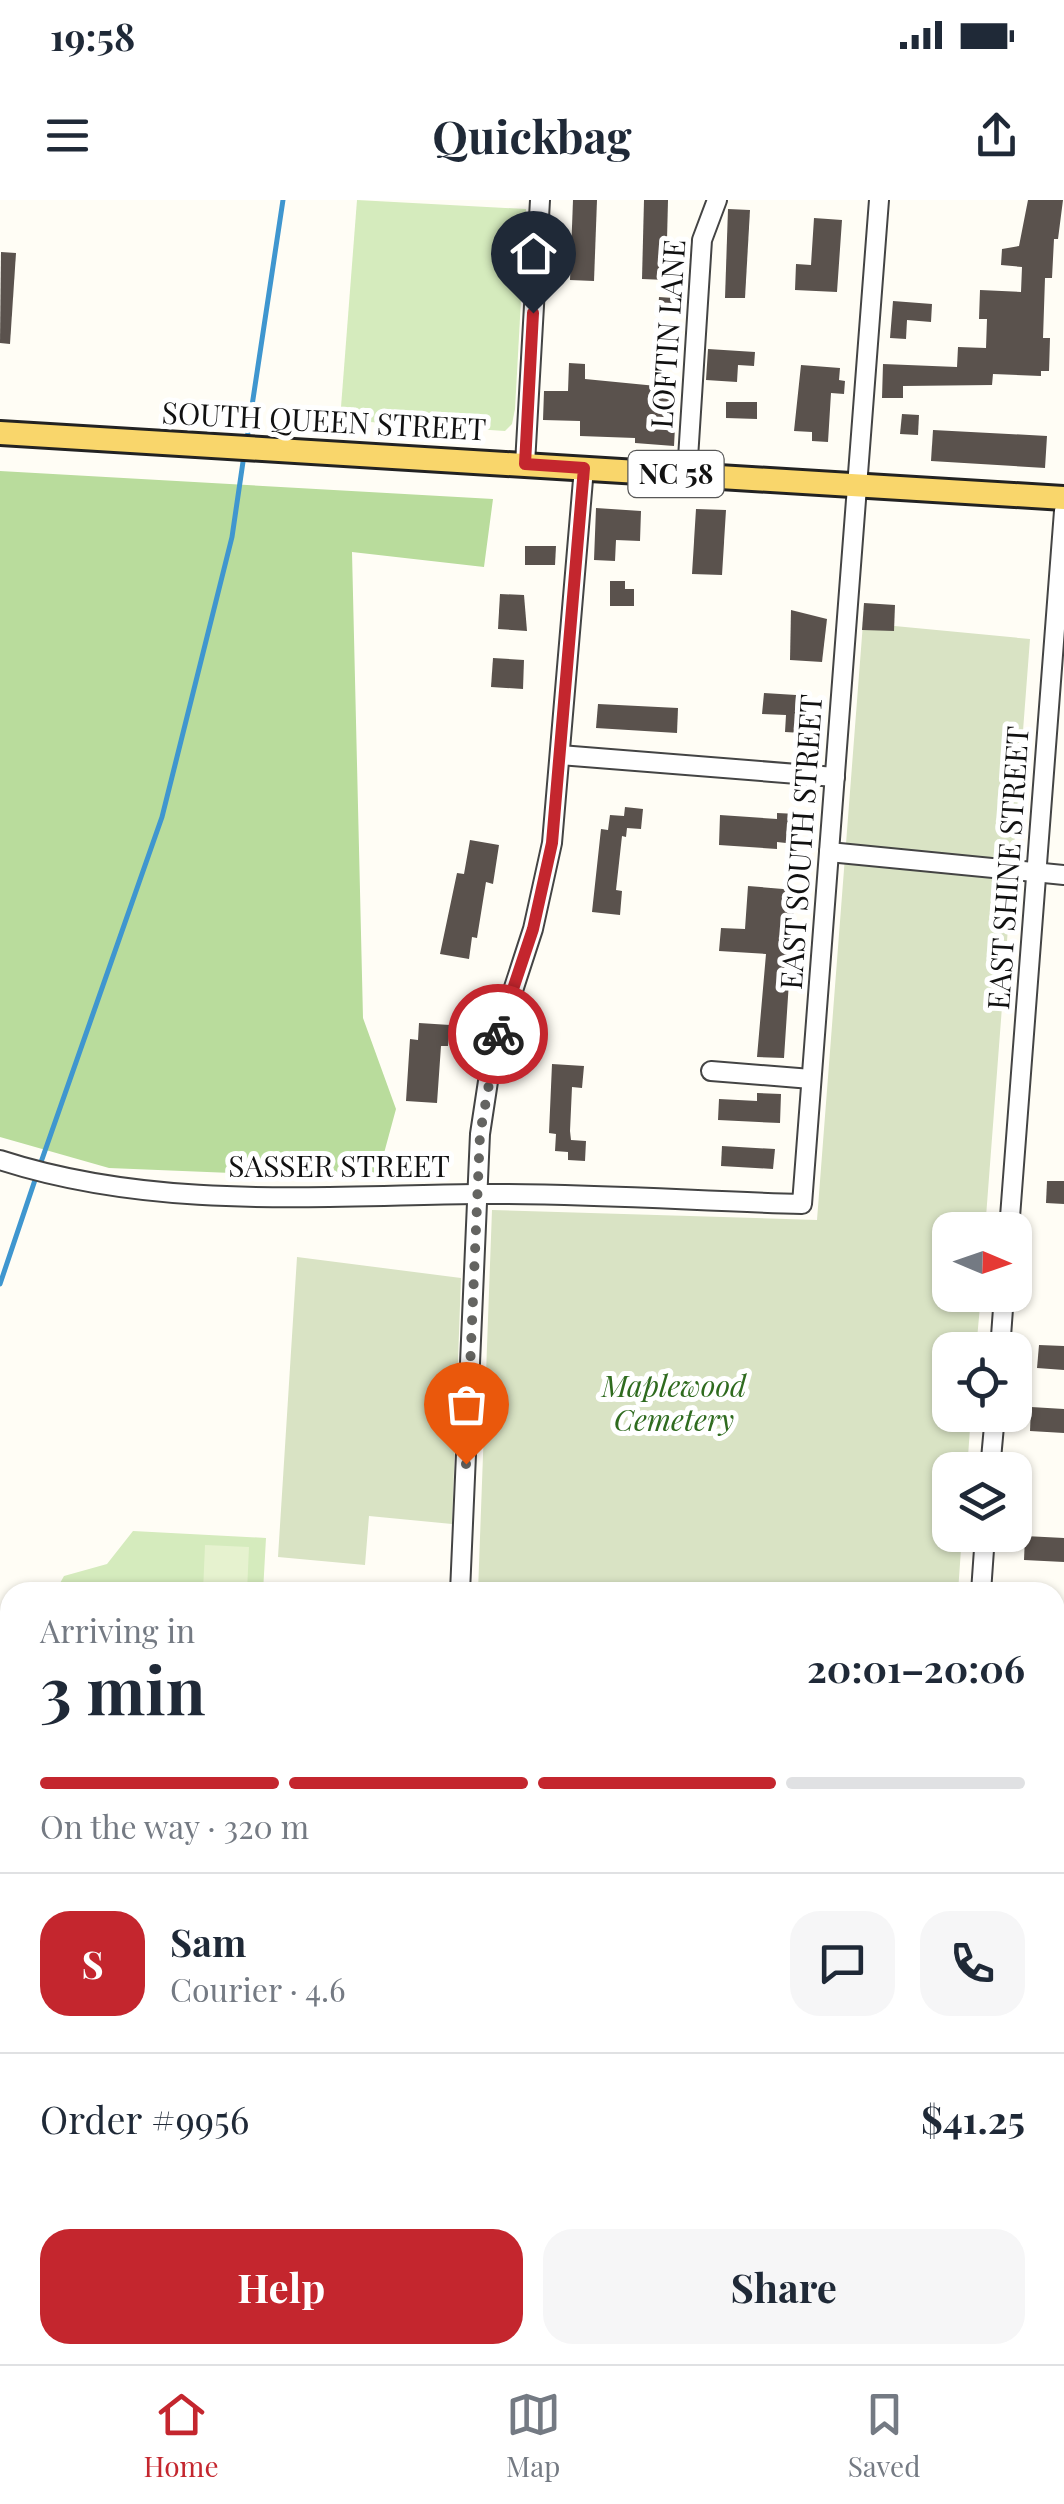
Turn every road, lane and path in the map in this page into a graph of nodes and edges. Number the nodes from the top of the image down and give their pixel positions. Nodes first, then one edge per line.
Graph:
1 (540, 200) edge
2 (717, 200) edge
3 (880, 200) edge
4 (0, 433) edge
5 (525, 464) junction
6 (584, 468) junction
7 (688, 474) junction
8 (858, 485) junction
9 (1064, 498) edge
10 (1064, 511) edge
11 (560, 755) junction
12 (834, 777) junction
13 (829, 852) junction
14 (1036, 873) junction
15 (1064, 876) edge
16 (711, 1071) dead end
17 (811, 1079) junction
18 (0, 1160) edge
19 (477, 1194) junction
20 (802, 1204) joint
21 (1010, 1212) edge
22 (985, 1552) edge
23 (460, 1582) edge
24 (982, 1582) edge

1 - 5 street
2 - 7 street, LOFTIN LANE
3 - 8 street, EAST SOUTH STREET
4 - 5 main road, SOUTH QUEEN STREET / NC 58
5 - 6 main road, SOUTH QUEEN STREET / NC 58
6 - 7 main road, SOUTH QUEEN STREET / NC 58
6 - 11 street
7 - 8 main road, SOUTH QUEEN STREET / NC 58
8 - 9 main road, SOUTH QUEEN STREET / NC 58
8 - 12 street, EAST SOUTH STREET
10 - 14 street, EAST SHINE STREET
11 - 12 street
11 - 19 street
12 - 13 street, EAST SOUTH STREET
13 - 14 street
13 - 17 street, EAST SOUTH STREET
14 - 15 street
14 - 21 street, EAST SHINE STREET
16 - 17 street
17 - 20 street, EAST SOUTH STREET
18 - 19 street, SASSER STREET
19 - 20 street, SASSER STREET
19 - 23 street
22 - 24 street

